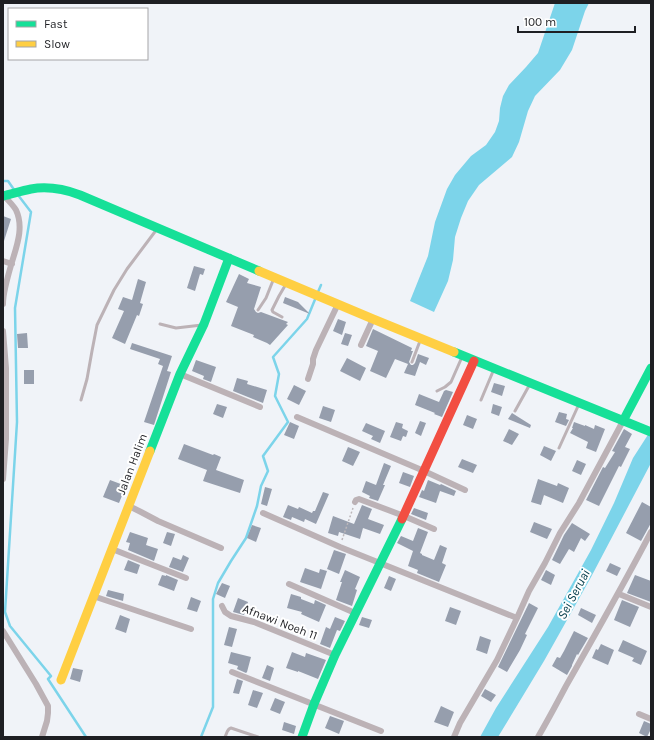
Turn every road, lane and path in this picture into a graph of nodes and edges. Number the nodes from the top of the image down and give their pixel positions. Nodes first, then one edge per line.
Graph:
1 (6, 196) edge
2 (158, 227) junction
3 (229, 258) junction
4 (3, 261) edge
5 (12, 264) junction
6 (274, 277) junction
7 (287, 282) junction
8 (3, 304) edge
9 (338, 304) junction
10 (258, 310) dead end
11 (282, 317) dead end
12 (373, 320) junction
13 (160, 324) dead end
14 (204, 324) junction
15 (3, 331) edge
16 (421, 339) junction
17 (361, 345) dead end
18 (462, 356) junction
19 (474, 361) junction
20 (412, 362) dead end
21 (5, 368) edge
22 (651, 368) edge
23 (494, 369) junction
24 (180, 374) junction
25 (308, 379) dead end
26 (530, 384) junction
27 (437, 392) dead end
28 (81, 400) dead end
29 (480, 400) dead end
30 (579, 404) junction
31 (260, 407) dead end
32 (516, 411) dead end
33 (297, 417) dead end
34 (4, 421) edge
35 (623, 422) junction
36 (651, 432) edge
37 (559, 448) dead end
38 (3, 471) edge
39 (424, 471) junction
40 (3, 479) edge
41 (465, 490) dead end
42 (355, 502) joint
43 (129, 506) junction
44 (263, 513) dead end
45 (404, 516) junction
46 (434, 529) dead end
47 (651, 532) edge
48 (340, 547) junction
49 (221, 548) dead end
50 (112, 549) junction
51 (380, 564) junction
52 (186, 578) dead end
53 (289, 584) dead end
54 (619, 594) junction
55 (93, 596) junction
56 (222, 606) dead end
57 (651, 607) edge
58 (355, 613) junction
59 (517, 618) junction
60 (191, 629) dead end
61 (3, 631) edge
62 (335, 655) junction
63 (232, 672) dead end
64 (61, 680) dead end
65 (314, 704) junction
66 (639, 714) dead end
67 (651, 719) edge
68 (381, 731) dead end
69 (42, 737) edge
70 (225, 737) edge
71 (258, 737) edge
72 (302, 737) edge
73 (454, 737) edge
74 (538, 737) edge

1 - 2 street
1 - 5 street
2 - 3 street
2 - 28 lane
3 - 6 street
3 - 14 street, Jalan Halim
4 - 5 street
5 - 8 street
6 - 7 street
6 - 10 lane
7 - 9 street
7 - 11 lane
9 - 12 street
9 - 25 street
12 - 16 street
12 - 17 street
13 - 14 lane
14 - 24 street, Jalan Halim
15 - 21 street
16 - 18 street
16 - 20 lane
18 - 19 street
18 - 27 lane
19 - 23 street
19 - 39 street
21 - 34 street
22 - 35 street
23 - 26 street
23 - 29 lane
24 - 31 street
24 - 43 street, Jalan Halim
26 - 30 street
26 - 32 lane
30 - 35 street
30 - 37 lane
33 - 39 street
34 - 38 street
35 - 36 street
35 - 59 street
38 - 40 street
39 - 41 street
39 - 45 street
42 - 45 street
42 - 48 path
43 - 49 street
43 - 50 street, Jalan Halim
44 - 48 street
45 - 46 street
45 - 51 street
47 - 54 street
48 - 51 street
50 - 52 street
50 - 55 street, Jalan Halim
51 - 58 street
51 - 59 street
53 - 58 street
54 - 57 street
54 - 74 street
55 - 60 street
55 - 64 street, Jalan Halim
56 - 62 street, Afnawi Noeh 11
58 - 62 street
59 - 73 street
61 - 69 street
62 - 65 street
63 - 65 street
65 - 68 street
65 - 72 street
66 - 67 street
70 - 71 lane

